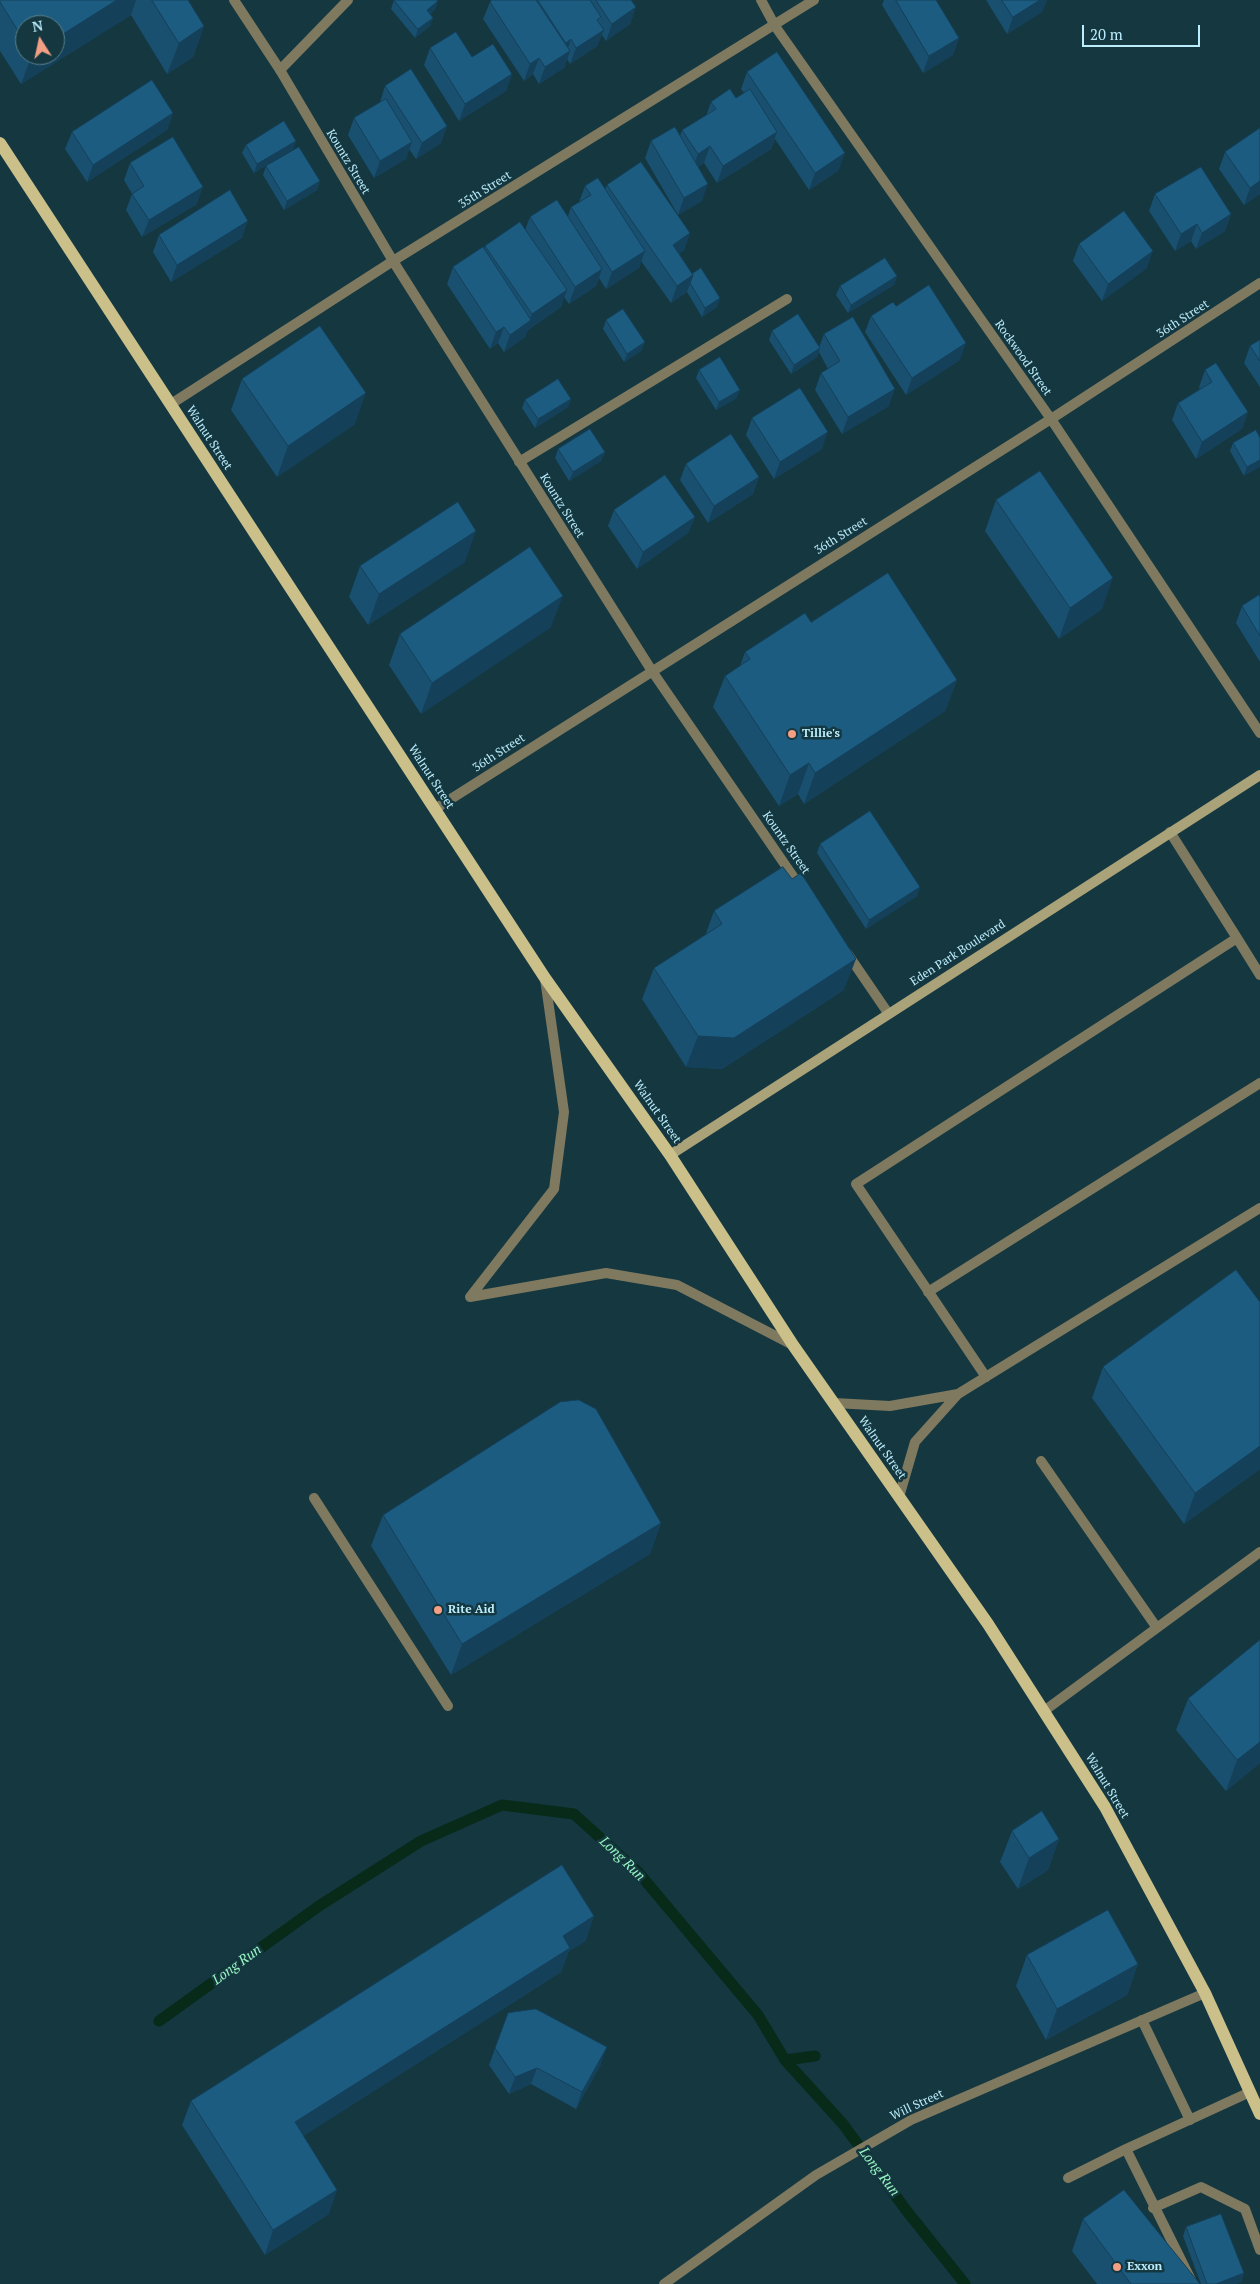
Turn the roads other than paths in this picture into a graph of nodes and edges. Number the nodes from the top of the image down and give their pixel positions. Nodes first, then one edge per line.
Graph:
1 (234, 0) edge
2 (348, 0) edge
3 (761, 0) edge
4 (814, 0) edge
5 (775, 26) junction
6 (280, 70) junction
7 (0, 143) edge
8 (392, 261) junction
9 (1260, 283) edge
10 (787, 299) dead end
11 (171, 404) junction
12 (1051, 419) junction
13 (519, 462) junction
14 (652, 671) junction
15 (1260, 734) edge
16 (1260, 775) edge
17 (435, 809) junction
18 (1170, 832) junction
19 (809, 899) edge
20 (1237, 938) junction
21 (843, 948) edge
22 (1260, 975) edge
23 (545, 978) junction
24 (888, 1013) junction
25 (1260, 1083) edge
26 (670, 1155) junction
27 (1260, 1208) edge
28 (928, 1292) junction
29 (793, 1345) junction
30 (986, 1377) junction
31 (958, 1394) junction
32 (834, 1403) junction
33 (1041, 1461) dead end
34 (900, 1497) junction
35 (314, 1498) dead end
36 (1260, 1552) edge
37 (1157, 1628) junction
38 (448, 1706) dead end
39 (1044, 1711) junction
40 (1205, 1993) junction
41 (1142, 2020) junction
42 (1250, 2092) junction
43 (1260, 2114) edge
44 (1190, 2120) junction
45 (1126, 2149) junction
46 (1068, 2178) dead end
47 (1153, 2208) junction
48 (1260, 2250) edge
49 (664, 2284) edge
50 (1192, 2284) edge

1 - 6 street, Kountz Street
2 - 6 street
3 - 5 street, Rockwood Street
4 - 5 street, 35th Street
5 - 8 street, 35th Street
5 - 12 street, Rockwood Street
6 - 8 street, Kountz Street
7 - 11 main road, Walnut Street
8 - 11 street, 35th Street
8 - 13 street, Kountz Street
9 - 12 street, 36th Street
10 - 13 street
11 - 17 main road, Walnut Street
12 - 14 street, 36th Street
12 - 15 street, Rockwood Street
13 - 14 street, Kountz Street
14 - 17 street, 36th Street
14 - 19 street, Kountz Street
16 - 18 main road, Eden Park Boulevard
17 - 23 main road, Walnut Street
18 - 20 street
18 - 24 main road, Eden Park Boulevard
20 - 22 street
20 - 28 street
21 - 24 street
23 - 26 main road, Walnut Street
23 - 29 street
24 - 26 main road, Eden Park Boulevard
25 - 28 street
26 - 29 main road, Walnut Street
27 - 30 street
28 - 30 street
29 - 32 main road, Walnut Street
30 - 31 street
31 - 32 street
31 - 34 street
32 - 34 main road, Walnut Street
33 - 37 street
34 - 39 main road, Walnut Street
35 - 38 street
36 - 37 street
37 - 39 street
39 - 40 main road, Walnut Street
40 - 41 street, Will Street
40 - 42 main road, Walnut Street
41 - 44 street
41 - 49 street, Will Street
42 - 43 main road, Walnut Street
42 - 44 street
44 - 45 street
45 - 46 street
45 - 47 street
47 - 48 street
47 - 50 street

